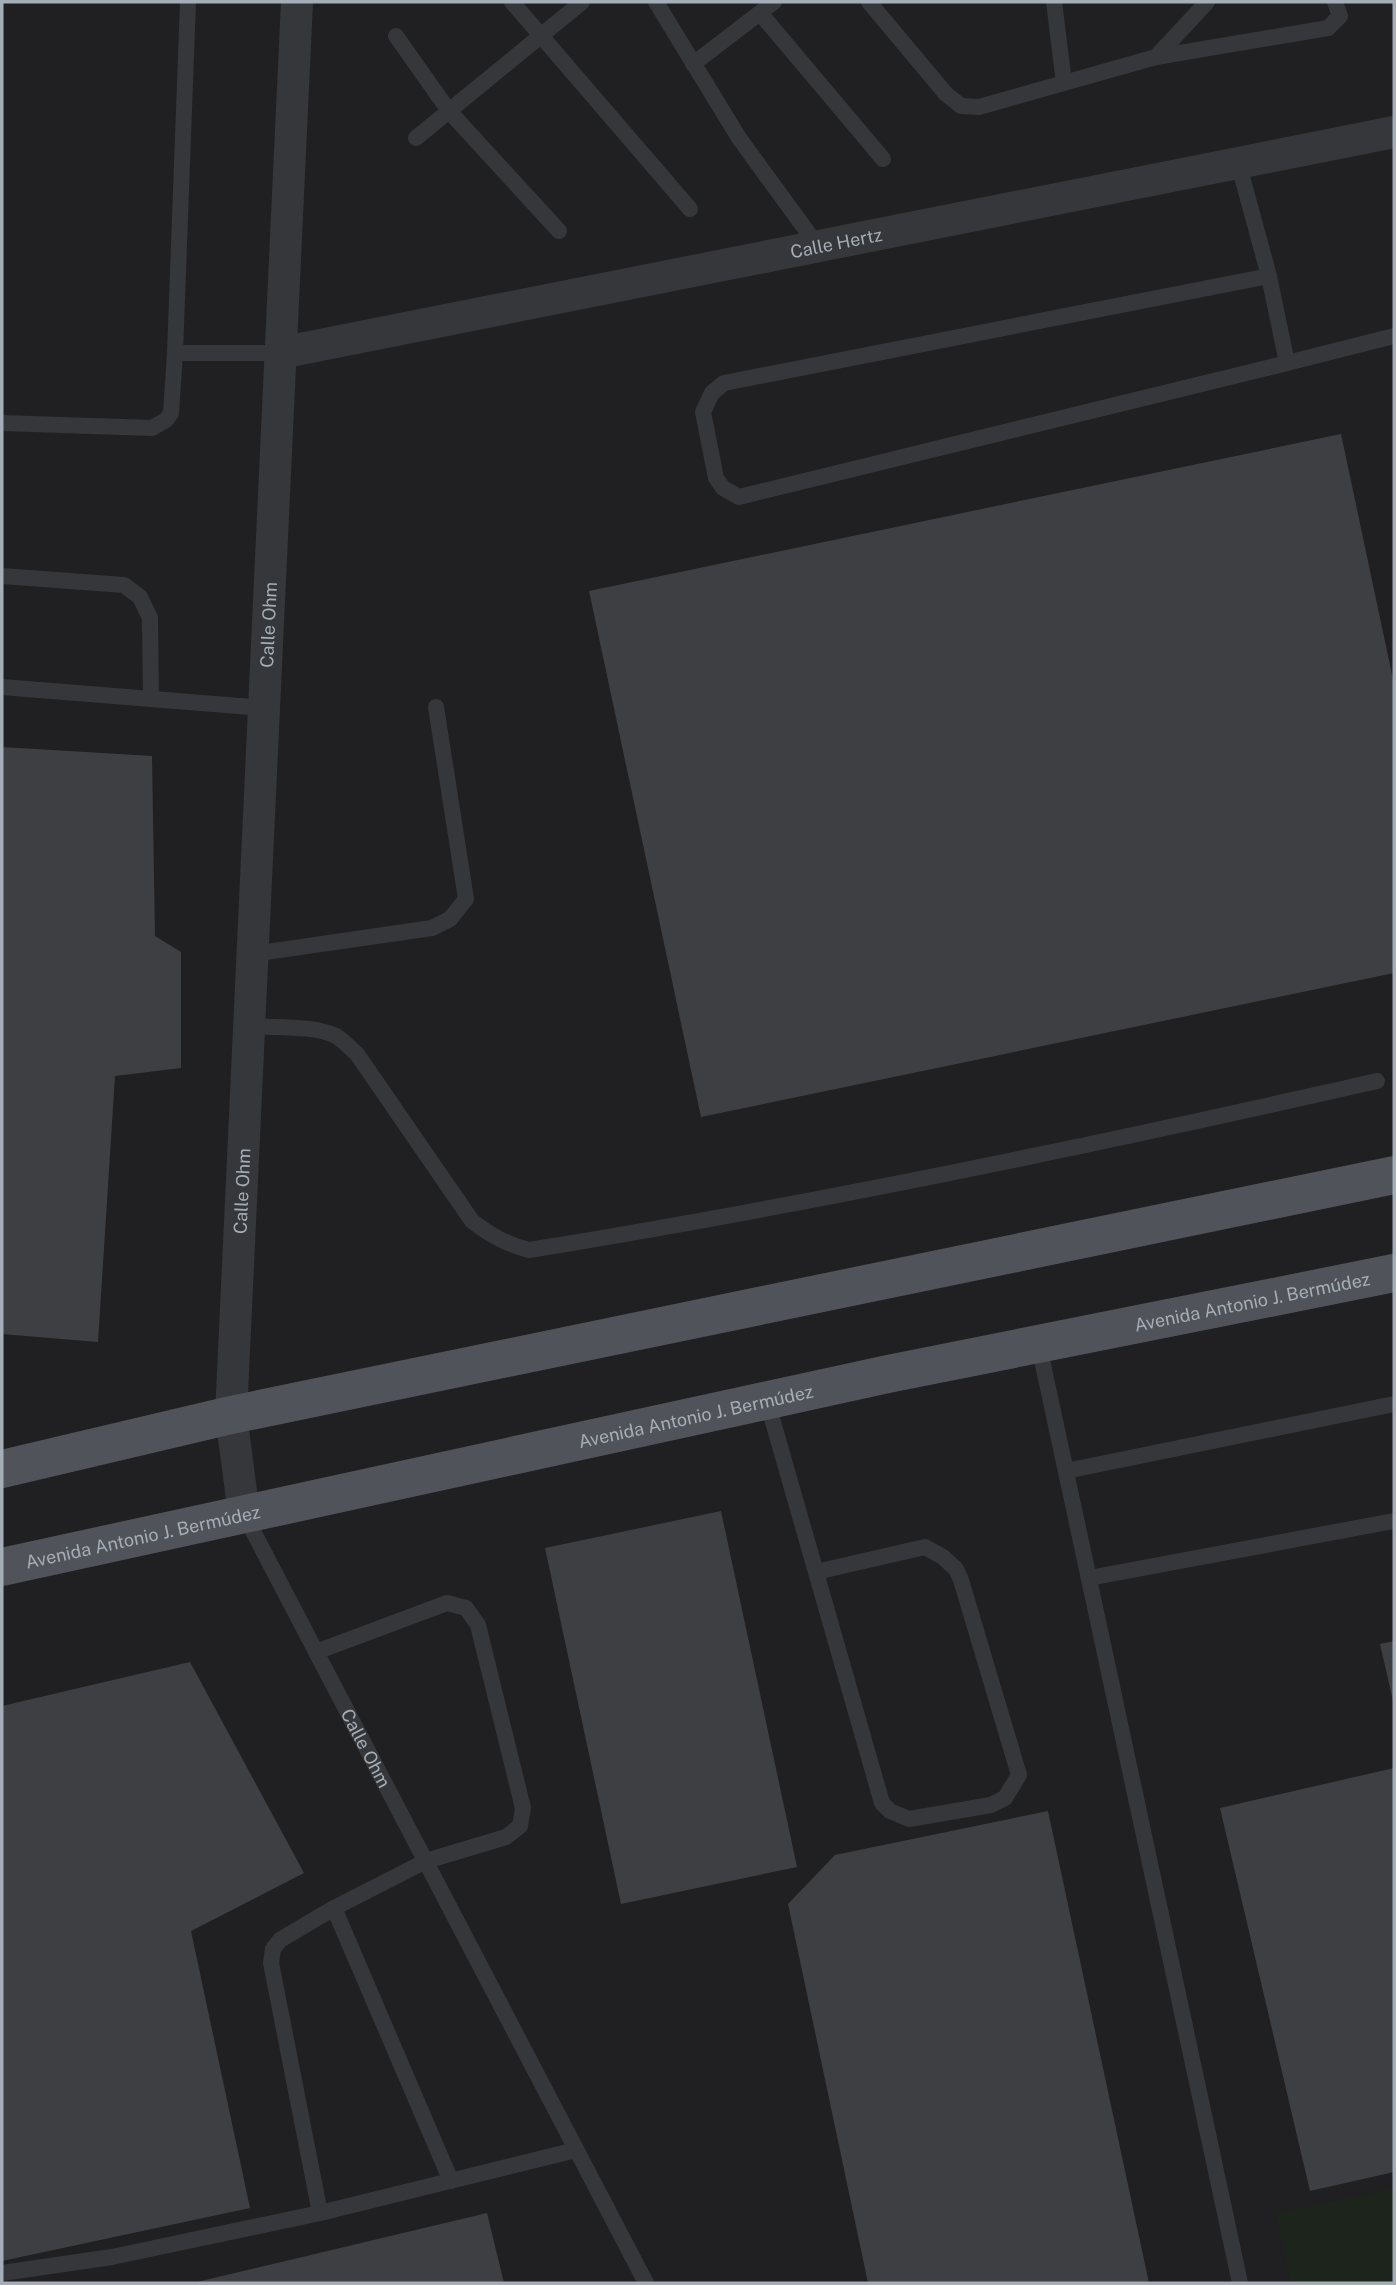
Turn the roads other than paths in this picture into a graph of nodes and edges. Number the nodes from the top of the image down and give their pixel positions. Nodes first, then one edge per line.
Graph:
1 (188, 2) edge
2 (297, 2) edge
3 (512, 2) edge
4 (582, 2) edge
5 (656, 2) edge
6 (774, 2) edge
7 (869, 2) edge
8 (1054, 2) edge
9 (1207, 2) edge
10 (1335, 2) edge
11 (760, 13) junction
12 (541, 35) junction
13 (396, 36) dead end
14 (1156, 57) junction
15 (693, 64) junction
16 (1064, 83) junction
17 (449, 111) junction
18 (1394, 132) edge
19 (416, 138) dead end
20 (883, 159) dead end
21 (1238, 162) junction
22 (690, 209) dead end
23 (559, 231) dead end
24 (817, 245) junction
25 (1269, 275) junction
26 (1394, 335) edge
27 (176, 353) junction
28 (280, 353) junction
29 (1287, 363) junction
30 (2, 423) edge
31 (2, 576) edge
32 (2, 687) edge
33 (151, 699) junction
34 (436, 707) dead end
35 (264, 708) junction
36 (252, 954) junction
37 (249, 1026) junction
38 (1377, 1081) dead end
39 (1394, 1175) edge
40 (1394, 1273) edge
41 (1039, 1346) junction
42 (767, 1401) junction
43 (1394, 1404) edge
44 (231, 1415) junction
45 (2, 1469) edge
46 (1066, 1471) junction
47 (244, 1514) junction
48 (1394, 1521) edge
49 (2, 1567) edge
50 (816, 1572) junction
51 (1089, 1578) junction
52 (316, 1652) junction
53 (426, 1861) junction
54 (334, 1908) junction
55 (576, 2150) junction
56 (451, 2181) junction
57 (320, 2213) junction
58 (2, 2273) edge
59 (646, 2283) edge
60 (1240, 2283) edge

1 - 27 lane
2 - 28 street, Calle Ohm
3 - 12 lane
4 - 12 lane
5 - 15 lane
6 - 11 lane
7 - 16 lane
8 - 16 lane
9 - 14 lane
10 - 14 lane
11 - 15 lane
11 - 20 lane
12 - 17 lane
12 - 22 lane
13 - 17 lane
14 - 16 lane
15 - 24 lane
17 - 19 lane
17 - 23 lane
18 - 21 street, Calle Hertz
21 - 24 street, Calle Hertz
21 - 25 lane
24 - 28 street, Calle Hertz
25 - 29 lane
25 - 29 lane
26 - 29 lane
27 - 28 lane
27 - 30 lane
28 - 35 street, Calle Ohm
31 - 33 lane
32 - 33 lane
33 - 35 lane
34 - 36 lane
35 - 36 street, Calle Ohm
36 - 37 street, Calle Ohm
37 - 38 lane
37 - 44 street, Calle Ohm
39 - 44 main road
40 - 41 main road, Avenida Antonio J. Bermúdez
41 - 42 main road, Avenida Antonio J. Bermúdez
41 - 46 lane
42 - 47 main road, Avenida Antonio J. Bermúdez
42 - 50 lane
43 - 46 lane
44 - 45 main road
44 - 47 street, Calle Ohm
46 - 51 lane
47 - 49 main road, Avenida Antonio J. Bermúdez
47 - 52 lane, Calle Ohm
48 - 51 lane
50 - 50 lane
51 - 60 lane
52 - 53 lane, Calle Ohm
52 - 53 lane
53 - 54 lane
53 - 55 lane, Calle Ohm
54 - 56 lane
54 - 57 lane
55 - 56 lane
55 - 59 lane, Calle Ohm
56 - 57 lane
57 - 58 lane

